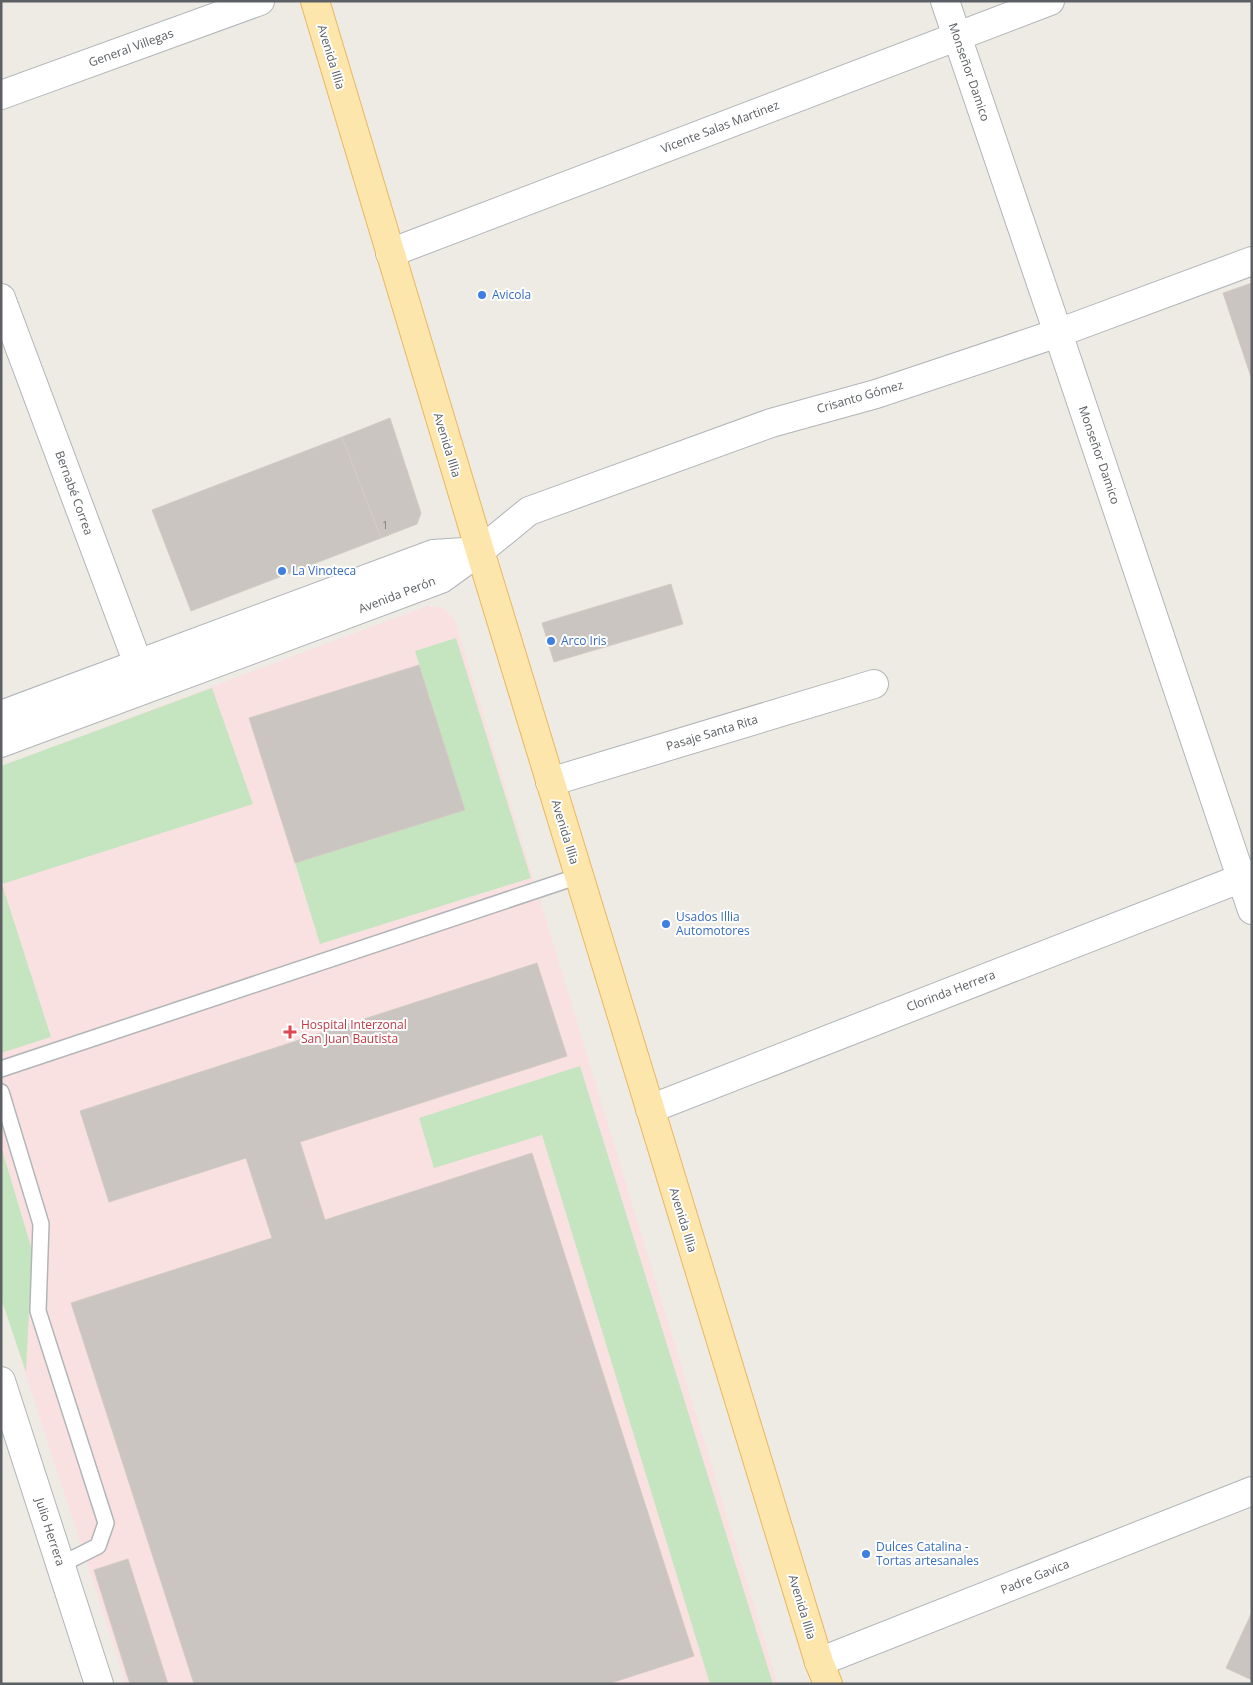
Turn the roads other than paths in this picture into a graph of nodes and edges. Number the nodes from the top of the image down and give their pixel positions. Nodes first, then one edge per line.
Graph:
1 (260, 1) edge
2 (315, 1) edge
3 (945, 1) edge
4 (1050, 1) edge
5 (956, 36) junction
6 (1, 95) edge
7 (390, 253) junction
8 (1252, 261) edge
9 (1, 298) edge
10 (1058, 333) junction
11 (480, 551) junction
12 (138, 664) junction
13 (874, 684) dead end
14 (148, 688) junction
15 (1, 715) edge
16 (1, 743) edge
17 (550, 782) junction
18 (579, 876) junction
19 (1246, 876) edge
20 (1252, 910) edge
21 (1, 1069) edge
22 (1, 1092) edge
23 (650, 1109) junction
24 (3, 1393) edge
25 (1252, 1491) edge
26 (60, 1565) junction
27 (823, 1677) edge
28 (99, 1684) edge

1 - 6 street, General Villegas
2 - 7 main road, Avenida Illia
3 - 5 street, Monseñor Damico
4 - 5 street, Vicente Salas Martinez
5 - 7 street, Vicente Salas Martinez
5 - 10 street, Monseñor Damico
7 - 11 main road, Avenida Illia
8 - 10 street, Crisanto Gómez
9 - 12 street, Bernabé Correa
10 - 11 street, Crisanto Gómez
10 - 19 street, Monseñor Damico
11 - 12 street, Avenida Perón
11 - 14 street, Avenida Perón
11 - 17 main road, Avenida Illia
12 - 14 street, Bernabé Correa
12 - 15 street, Avenida Perón
13 - 17 street, Pasaje Santa Rita
14 - 16 street, Avenida Perón
17 - 18 main road, Avenida Illia
18 - 21 lane
18 - 23 main road, Avenida Illia
19 - 20 street, Monseñor Damico
19 - 23 street, Clorinda Herrera
22 - 26 lane
23 - 27 main road, Avenida Illia
24 - 26 street, Julio Herrera
25 - 27 street, Padre Gavica
26 - 28 street, Julio Herrera

